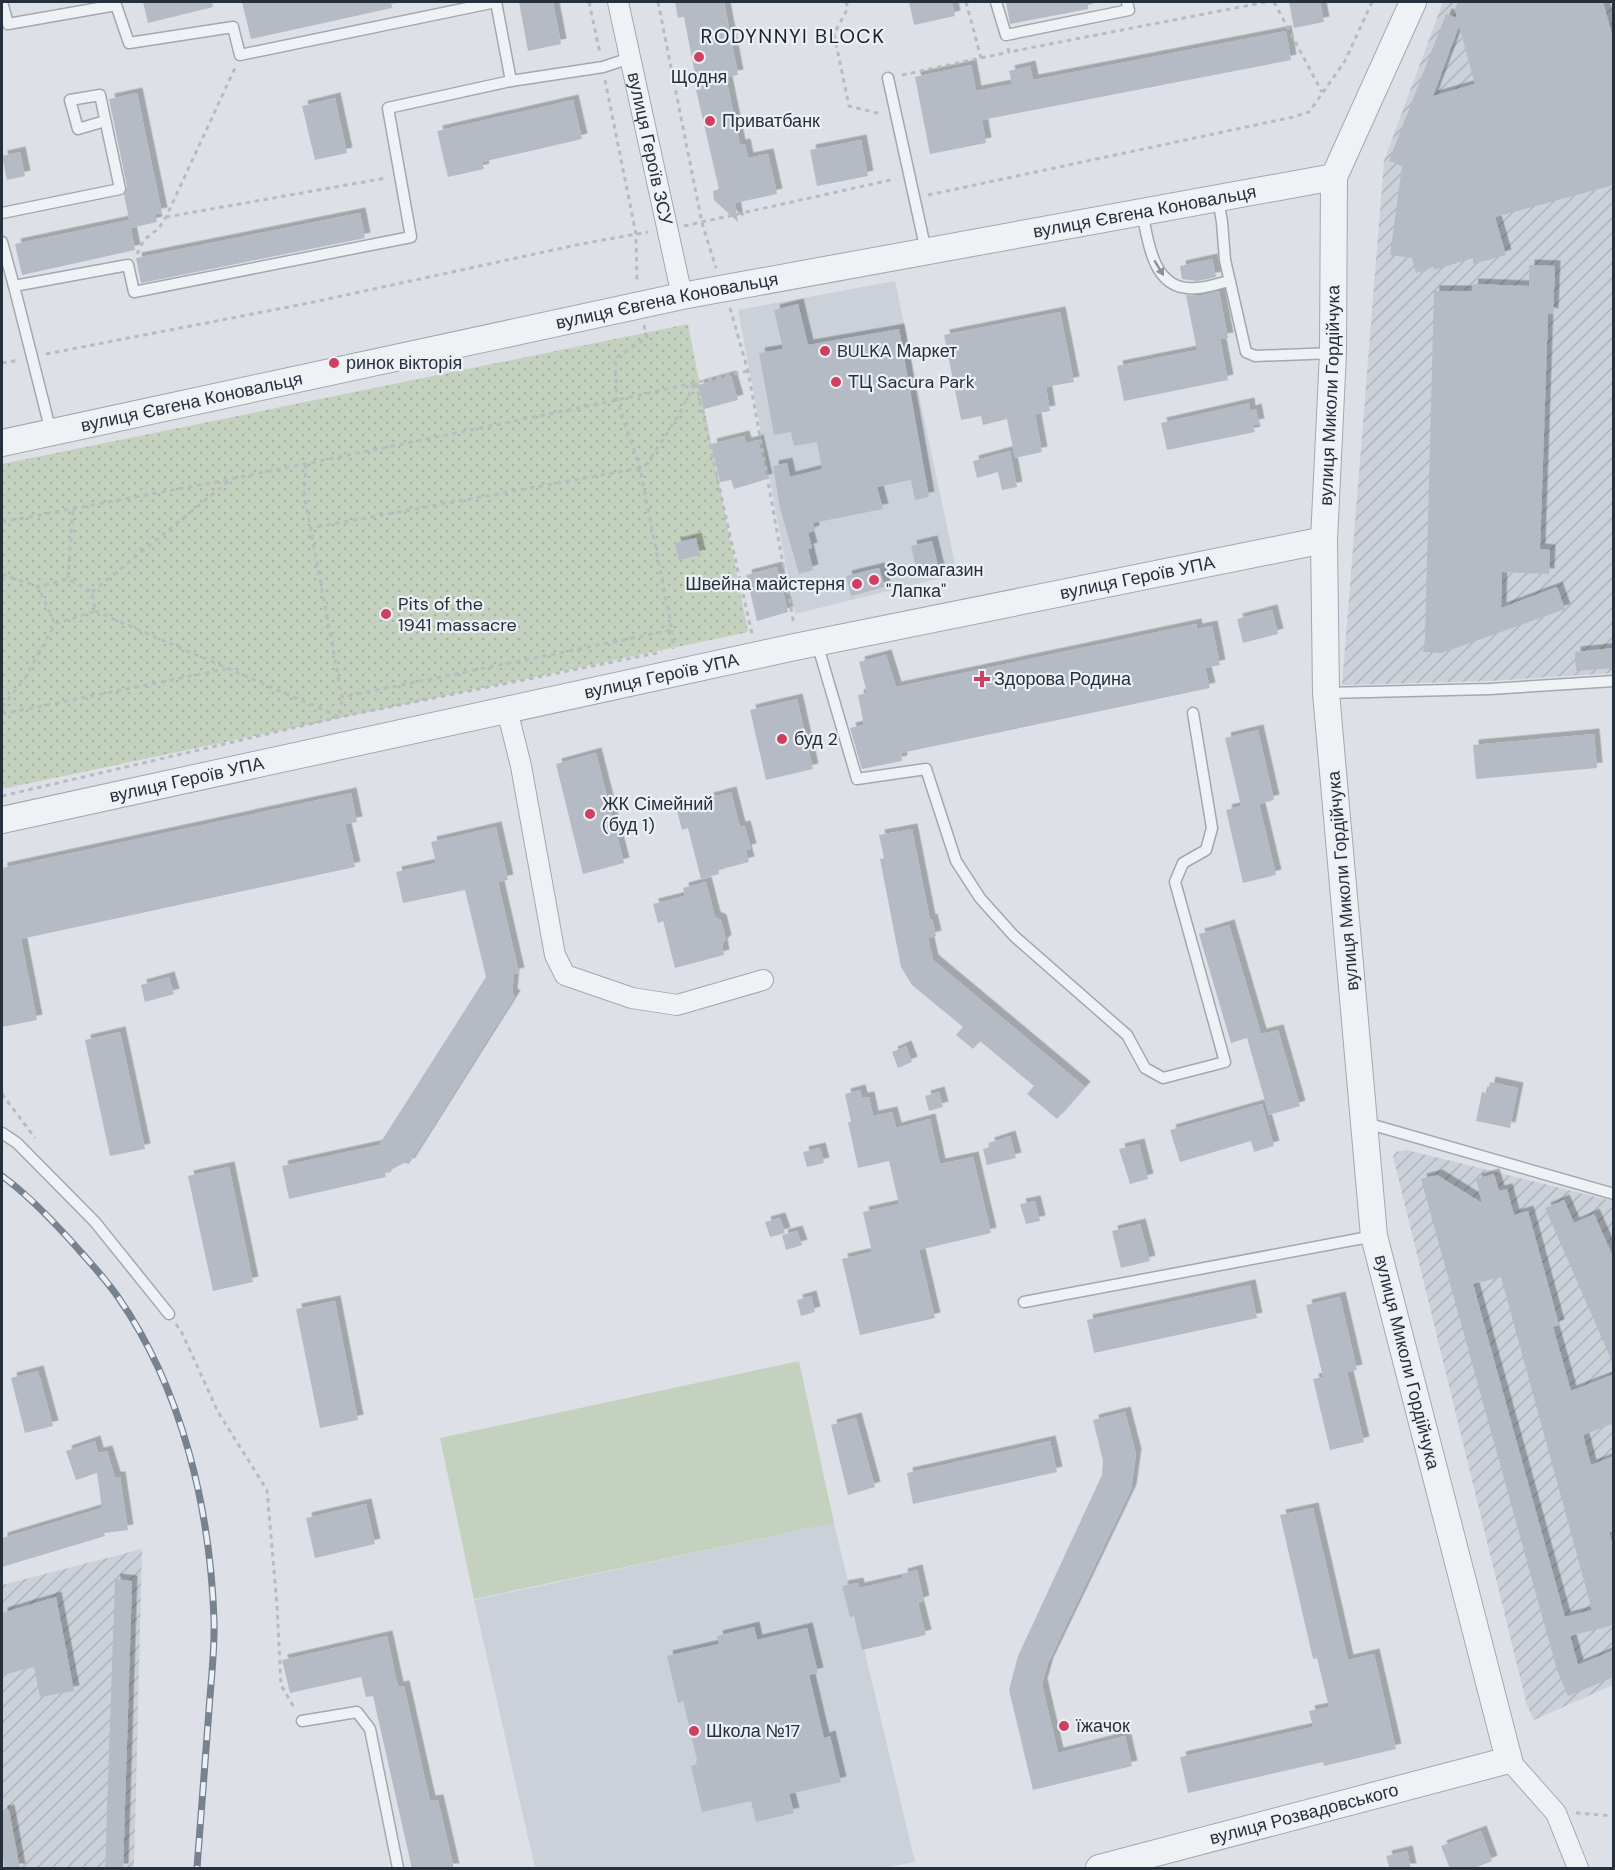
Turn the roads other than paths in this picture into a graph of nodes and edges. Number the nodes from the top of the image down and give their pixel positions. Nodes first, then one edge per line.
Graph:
1 (2, 2) edge
2 (496, 2) edge
3 (618, 2) edge
4 (996, 2) edge
5 (1127, 2) edge
6 (1413, 2) edge
7 (5, 29) edge
8 (630, 58) junction
9 (888, 78) road end
10 (511, 81) junction
11 (105, 122) dead end
12 (1334, 177) junction
13 (1218, 199) junction
14 (1142, 212) junction
15 (2, 213) edge
16 (2, 242) edge
17 (926, 252) junction
18 (1229, 281) junction
19 (14, 286) junction
20 (682, 296) junction
21 (1333, 353) junction
22 (52, 433) junction
23 (2, 443) edge
24 (1324, 540) junction
25 (817, 643) junction
26 (1614, 681) edge
27 (1326, 693) junction
28 (507, 710) junction
29 (1193, 713) dead end
30 (2, 820) edge
31 (763, 980) dead end
32 (1363, 1123) junction
33 (2, 1133) edge
34 (1614, 1194) edge
35 (1374, 1236) junction
36 (1024, 1302) dead end
37 (169, 1314) road end
38 (302, 1721) road end
39 (1509, 1760) junction
40 (398, 1869) edge
41 (1099, 1869) edge
42 (1578, 1869) edge

1 - 7 lane
2 - 7 lane
2 - 10 lane
3 - 8 street, вулиця Героїв ЗСУ
4 - 5 lane
6 - 12 street, вулиця Миколи Гордійчука
8 - 10 lane
8 - 20 street, вулиця Героїв ЗСУ
9 - 17 lane
10 - 19 lane
11 - 15 lane
12 - 13 street, вулиця Євгена Коновальця
12 - 21 street, вулиця Миколи Гордійчука
13 - 14 street, вулиця Євгена Коновальця
13 - 18 lane
14 - 17 street, вулиця Євгена Коновальця
14 -> 18 lane
16 - 19 lane
17 - 20 street, вулиця Євгена Коновальця
18 - 21 lane
19 - 22 lane
20 - 22 street, вулиця Євгена Коновальця
21 - 24 street, вулиця Миколи Гордійчука
22 - 23 street, вулиця Євгена Коновальця
24 - 25 street, вулиця Героїв УПА
24 - 27 street, вулиця Миколи Гордійчука
25 - 28 street, вулиця Героїв УПА
25 - 29 lane
26 - 27 lane
27 - 32 street, вулиця Миколи Гордійчука
28 - 30 street, вулиця Героїв УПА
28 - 31 street
32 - 34 lane
32 - 35 street, вулиця Миколи Гордійчука
33 - 37 lane
35 - 36 lane
35 - 39 street, вулиця Миколи Гордійчука
38 - 40 lane
39 - 41 street, вулиця Розвадовського
39 - 42 street

